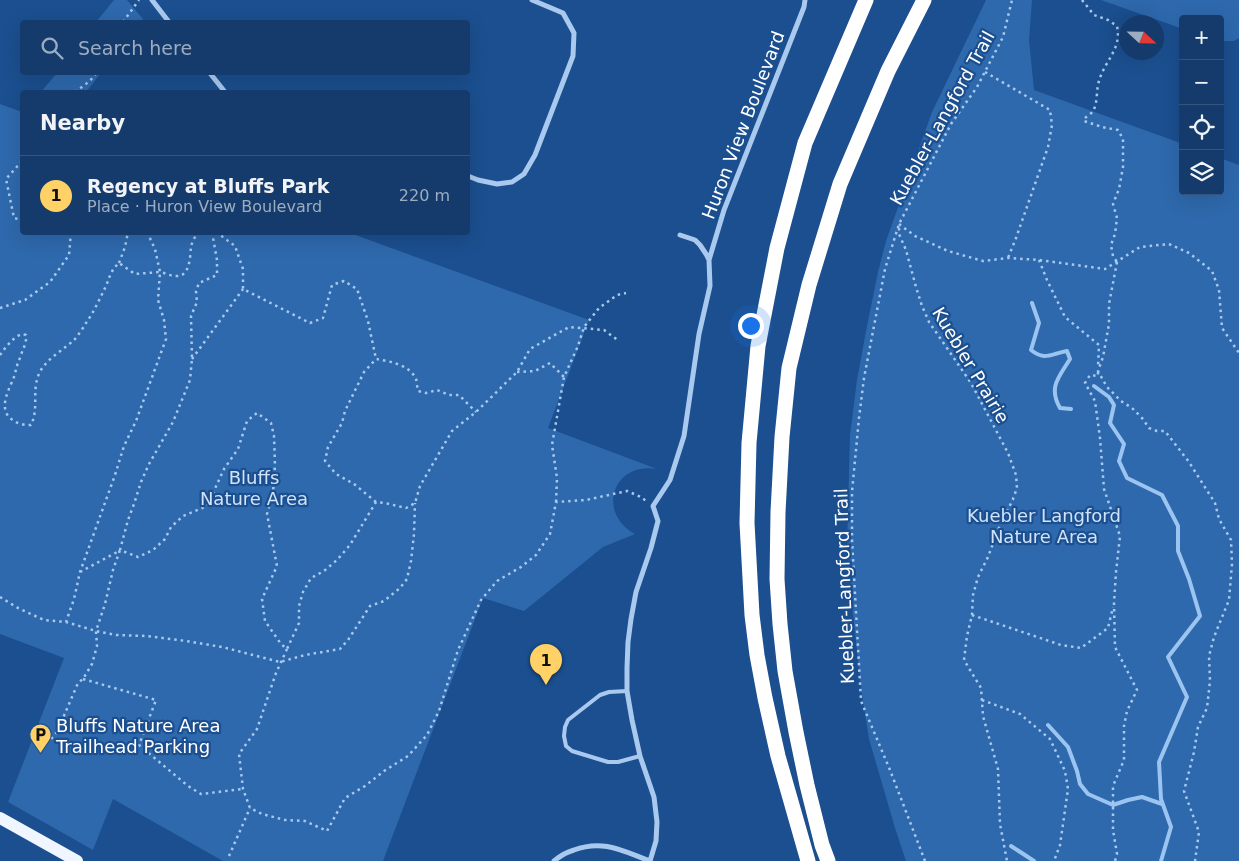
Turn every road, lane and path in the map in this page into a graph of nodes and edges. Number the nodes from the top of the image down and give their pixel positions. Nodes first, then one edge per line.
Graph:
1 (139, 0) edge
2 (152, 0) edge
3 (532, 0) edge
4 (805, 0) edge
5 (866, 0) edge
6 (924, 0) edge
7 (1012, 0) edge
8 (1082, 0) edge
9 (124, 20) edge
10 (168, 20) edge
11 (985, 72) junction
12 (95, 75) edge
13 (212, 75) edge
14 (79, 90) edge
15 (224, 90) edge
16 (20, 163) edge
17 (470, 177) edge
18 (6, 179) junction
19 (0, 181) edge
20 (20, 220) edge
21 (899, 224) junction
22 (70, 235) edge
23 (127, 235) edge
24 (148, 235) edge
25 (196, 235) edge
26 (213, 235) edge
27 (220, 235) edge
28 (680, 235) dead end
29 (1008, 258) junction
30 (709, 260) junction
31 (1039, 260) junction
32 (1117, 262) junction
33 (119, 264) junction
34 (160, 272) junction
35 (242, 289) junction
36 (626, 293) dead end
37 (0, 308) edge
38 (584, 327) junction
39 (619, 340) dead end
40 (1239, 353) edge
41 (0, 355) edge
42 (192, 359) junction
43 (376, 359) junction
44 (1098, 370) junction
45 (517, 372) junction
46 (564, 377) junction
47 (476, 412) junction
48 (376, 502) junction
49 (556, 502) junction
50 (415, 503) junction
51 (653, 506) junction
52 (120, 550) junction
53 (80, 572) junction
54 (0, 597) edge
55 (1114, 603) junction
56 (972, 615) junction
57 (66, 622) junction
58 (96, 632) junction
59 (287, 649) junction
60 (280, 662) junction
61 (83, 679) junction
62 (627, 691) junction
63 (982, 700) junction
64 (45, 741) dead end
65 (640, 756) junction
66 (243, 789) junction
67 (250, 808) junction
68 (0, 818) edge
69 (229, 856) dead end
70 (77, 861) edge
71 (554, 861) edge
72 (650, 861) edge
73 (808, 861) edge
74 (828, 861) edge
75 (925, 861) edge
76 (1007, 861) edge
77 (1054, 861) edge
78 (1115, 861) edge
79 (1194, 861) edge

1 - 9 path
2 - 10 street
3 - 17 street
4 - 30 street, Huron View Boulevard
5 - 73 highway
6 - 74 highway
7 - 11 path, Kuebler-Langford Trail
8 - 32 path
11 - 21 path, Kuebler-Langford Trail
11 - 29 path
12 - 14 path
13 - 15 street
16 - 18 path
18 - 19 path
18 - 20 path
21 - 29 path
21 - 56 path, Kuebler Prairie
21 - 75 path, Kuebler-Langford Trail
22 - 37 path
23 - 33 path
24 - 34 path
25 - 34 path
26 - 42 path
27 - 35 path
28 - 30 street, Huron View Boulevard
29 - 31 path
30 - 51 street, Huron View Boulevard
31 - 32 path
31 - 44 path
32 - 40 path
32 - 44 path
33 - 34 path
33 - 41 path
34 - 53 path
35 - 42 path
35 - 43 path
36 - 38 path
38 - 39 path
38 - 45 path
38 - 46 path
42 - 52 path
43 - 47 path
43 - 48 path
44 - 55 path
44 - 79 path
45 - 46 path
45 - 47 path
46 - 49 path
47 - 50 path
48 - 50 path
48 - 59 path
49 - 51 path
49 - 67 path
50 - 60 path
51 - 62 street
52 - 53 path
52 - 58 path
52 - 59 path
53 - 57 path
54 - 57 path
55 - 56 path
55 - 78 path
56 - 63 path, Kuebler Prairie
57 - 58 path
58 - 60 path
58 - 61 path
59 - 60 path
60 - 66 path
61 - 64 path
61 - 66 path
62 - 65 street
62 - 65 lane
63 - 76 path, Kuebler Prairie
63 - 77 path
65 - 72 street
66 - 67 path
67 - 69 path
68 - 70 main road
71 - 72 street

